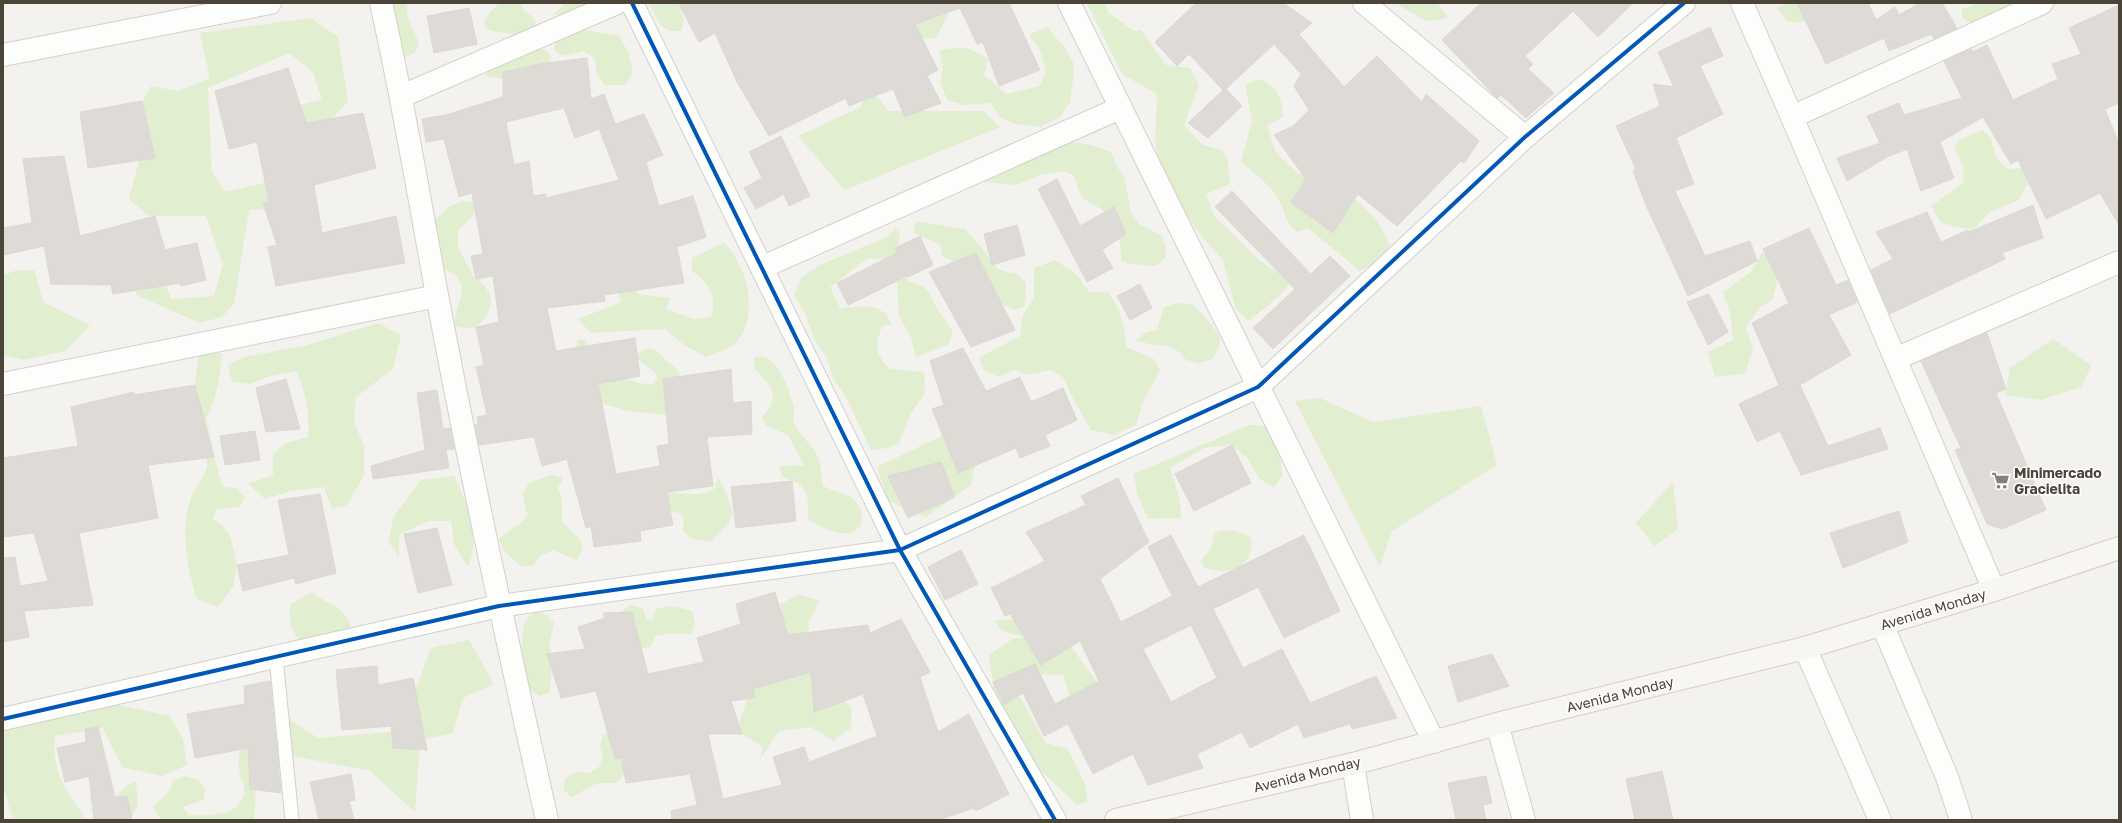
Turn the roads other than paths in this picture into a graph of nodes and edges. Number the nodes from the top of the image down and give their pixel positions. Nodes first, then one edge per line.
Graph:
1 (270, 3) edge
2 (381, 3) edge
3 (617, 3) edge
4 (632, 3) edge
5 (1069, 3) edge
6 (1364, 3) edge
7 (1684, 3) edge
8 (1742, 3) edge
9 (2042, 3) edge
10 (3, 55) edge
11 (402, 96) junction
12 (1120, 108) junction
13 (1792, 117) junction
14 (1525, 137) junction
15 (2119, 262) edge
16 (763, 267) junction
17 (437, 296) junction
18 (1896, 359) junction
19 (3, 384) edge
20 (1258, 387) junction
21 (2119, 548) edge
22 (900, 550) junction
23 (1994, 590) junction
24 (499, 606) junction
25 (1882, 624) junction
26 (1805, 648) junction
27 (276, 657) junction
28 (3, 719) edge
29 (1497, 724) junction
30 (1434, 742) junction
31 (1353, 764) junction
32 (292, 820) edge
33 (547, 820) edge
34 (1055, 820) edge
35 (1116, 820) edge
36 (1362, 820) edge
37 (1524, 820) edge
38 (1880, 820) edge
39 (1960, 820) edge

1 - 10 street
2 - 11 street
3 - 11 street
4 - 16 street
5 - 12 street
6 - 14 street
7 - 14 street
8 - 13 street
9 - 13 street
11 - 17 street
12 - 16 street
12 - 20 street
13 - 18 street
14 - 20 street
15 - 18 street
16 - 22 street
17 - 19 street
17 - 24 street
18 - 23 street
20 - 22 street
20 - 30 street
21 - 23 main road, Avenida Monday
22 - 24 street
22 - 34 street
23 - 25 main road, Avenida Monday
24 - 27 street
24 - 33 street
25 - 26 main road, Avenida Monday
25 - 39 street
26 - 29 main road, Avenida Monday
26 - 38 street
27 - 28 street
27 - 32 lane
29 - 30 main road, Avenida Monday
29 - 37 street
30 - 31 main road, Avenida Monday
31 - 35 main road, Avenida Monday
31 - 36 street

